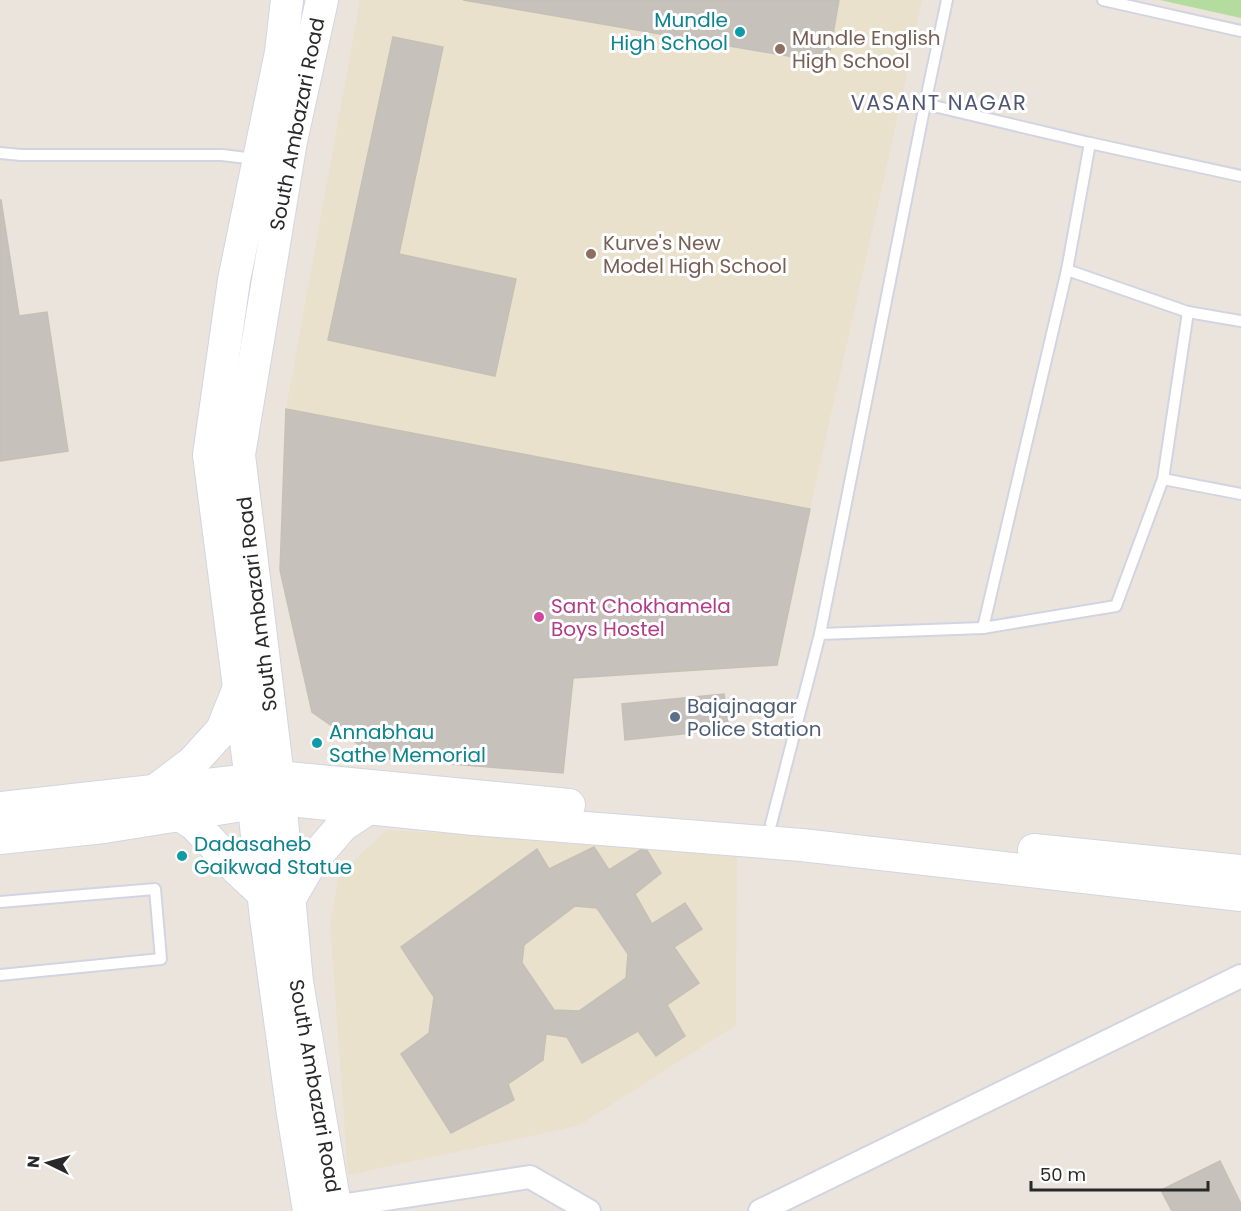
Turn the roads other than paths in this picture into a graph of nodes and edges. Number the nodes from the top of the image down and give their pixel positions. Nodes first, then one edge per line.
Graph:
1 (287, 0) edge
2 (322, 0) edge
3 (947, 0) edge
4 (1103, 0) edge
5 (1241, 31) edge
6 (925, 104) junction
7 (1090, 143) junction
8 (0, 153) edge
9 (259, 160) junction
10 (1241, 176) edge
11 (1067, 270) junction
12 (1188, 312) junction
13 (1241, 321) edge
14 (1163, 479) junction
15 (1241, 494) edge
16 (983, 627) junction
17 (820, 634) junction
18 (239, 687) junction
19 (270, 708) junction
20 (333, 782) junction
21 (266, 789) junction
22 (155, 790) junction
23 (0, 808) edge
24 (369, 808) junction
25 (180, 815) junction
26 (771, 824) junction
27 (0, 838) edge
28 (1241, 871) edge
29 (1241, 896) edge
30 (276, 897) junction
31 (0, 902) edge
32 (0, 975) edge
33 (1241, 976) edge
34 (322, 1210) edge
35 (589, 1211) edge
36 (760, 1211) edge

1 - 9 main road, South Ambazari Road
2 - 19 main road, South Ambazari Road
3 - 6 lane
4 - 5 lane
6 - 7 lane
6 - 17 lane
7 - 10 lane
7 - 11 lane
8 - 9 lane
9 - 18 main road, South Ambazari Road
11 - 12 lane
11 - 16 lane
12 - 13 lane
12 - 14 lane
14 - 15 lane
14 - 16 lane
16 - 17 lane
17 - 26 lane
18 - 21 main road, South Ambazari Road
18 - 22 main road
19 - 20 main road
19 - 21 main road, South Ambazari Road
20 - 21 main road
20 - 26 main road
21 - 22 main road
21 - 24 main road
21 - 25 main road
21 - 30 main road, South Ambazari Road
22 - 23 main road
24 - 29 main road
24 - 30 main road
25 - 27 main road
25 - 30 main road
26 - 28 main road
30 - 34 main road, South Ambazari Road
31 - 32 lane
33 - 36 street
34 - 35 street

